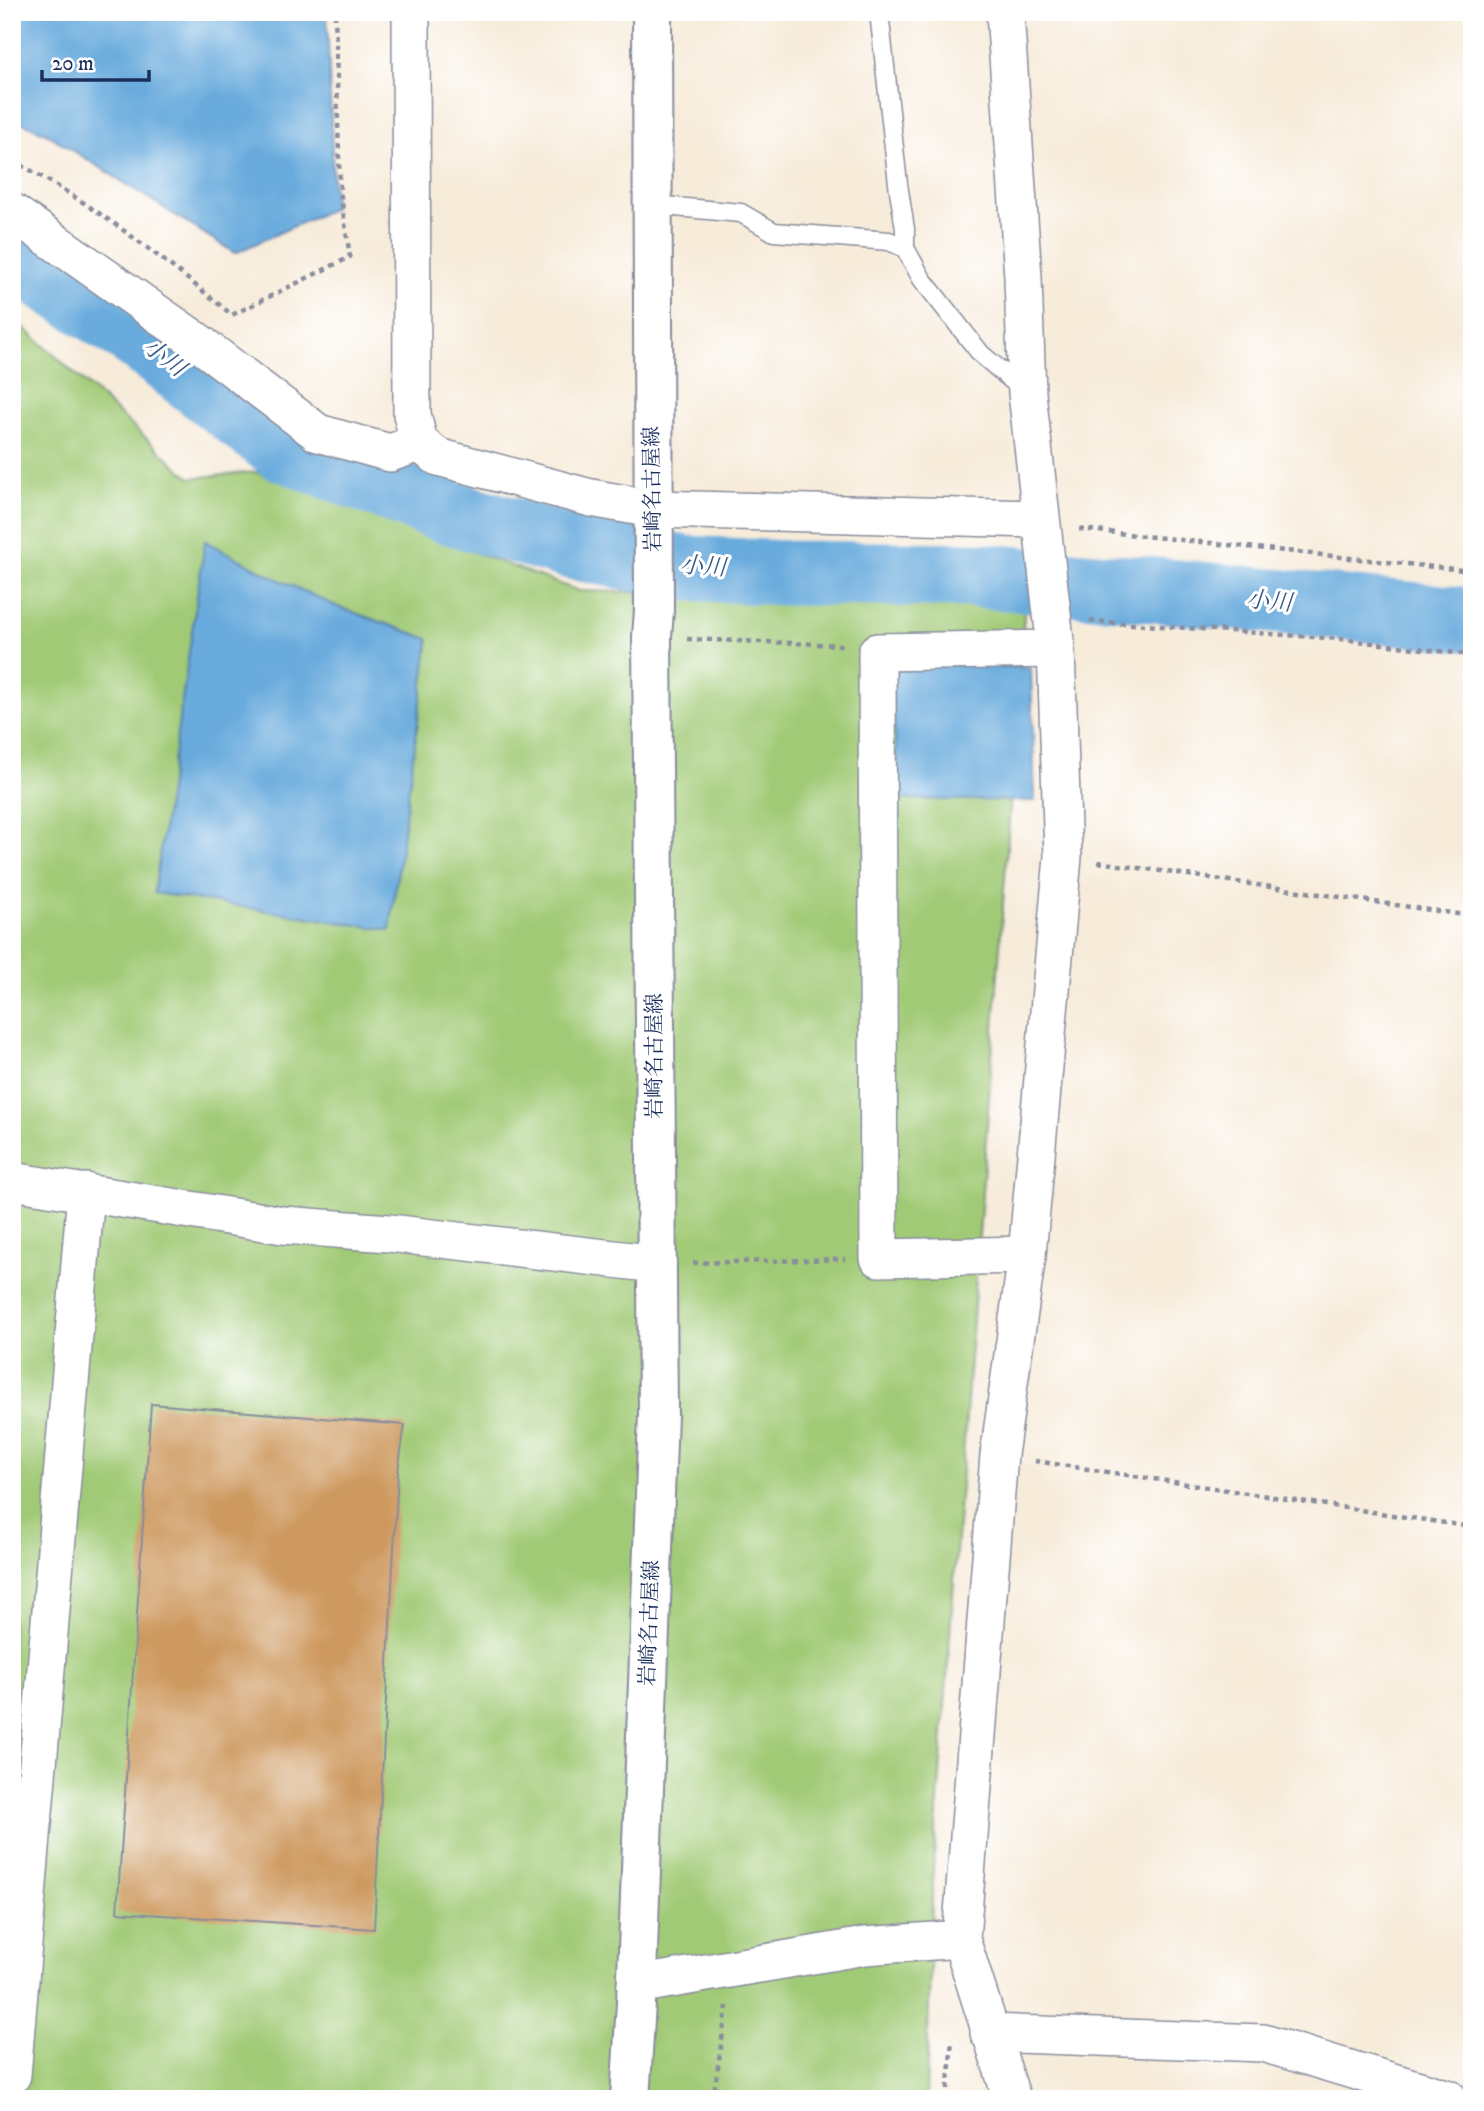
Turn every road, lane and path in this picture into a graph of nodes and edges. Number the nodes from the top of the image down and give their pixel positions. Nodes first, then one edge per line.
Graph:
1 (335, 12) edge
2 (411, 12) edge
3 (652, 12) edge
4 (879, 12) edge
5 (1005, 12) edge
6 (12, 160) edge
7 (653, 205) junction
8 (12, 212) edge
9 (905, 248) junction
10 (1027, 393) junction
11 (419, 443) junction
12 (653, 523) junction
13 (1042, 531) junction
14 (1472, 572) edge
15 (653, 623) junction
16 (1053, 626) junction
17 (877, 652) junction
18 (1472, 655) edge
19 (1063, 857) junction
20 (1472, 916) edge
21 (12, 1181) edge
22 (86, 1192) junction
23 (1027, 1255) junction
24 (879, 1258) junction
25 (657, 1264) junction
26 (999, 1455) junction
27 (1472, 1527) edge
28 (961, 1939) junction
29 (733, 1968) junction
30 (636, 1985) junction
31 (989, 2033) junction
32 (12, 2075) edge
33 (630, 2099) edge
34 (713, 2099) edge
35 (1012, 2099) edge
36 (1449, 2099) edge

1 - 6 path
2 - 11 street
3 - 7 main road, 岩崎名古屋線
4 - 9 lane
5 - 10 street
7 - 9 lane
7 - 12 main road, 岩崎名古屋線
8 - 11 street
9 - 10 lane
10 - 13 street
11 - 12 street
12 - 13 street
12 - 15 main road, 岩崎名古屋線
13 - 14 path
13 - 16 street
15 - 17 path
15 - 25 main road, 岩崎名古屋線
16 - 17 street
16 - 18 path
16 - 19 street
17 - 24 street
19 - 20 path
19 - 23 street
21 - 22 street
22 - 25 street
22 - 32 street
23 - 24 street
23 - 26 street
24 - 25 path
25 - 30 main road, 岩崎名古屋線
26 - 27 path
26 - 28 street
28 - 29 street
28 - 31 street
29 - 30 street
29 - 34 path
30 - 33 main road, 岩崎名古屋線
31 - 35 street
31 - 36 street

